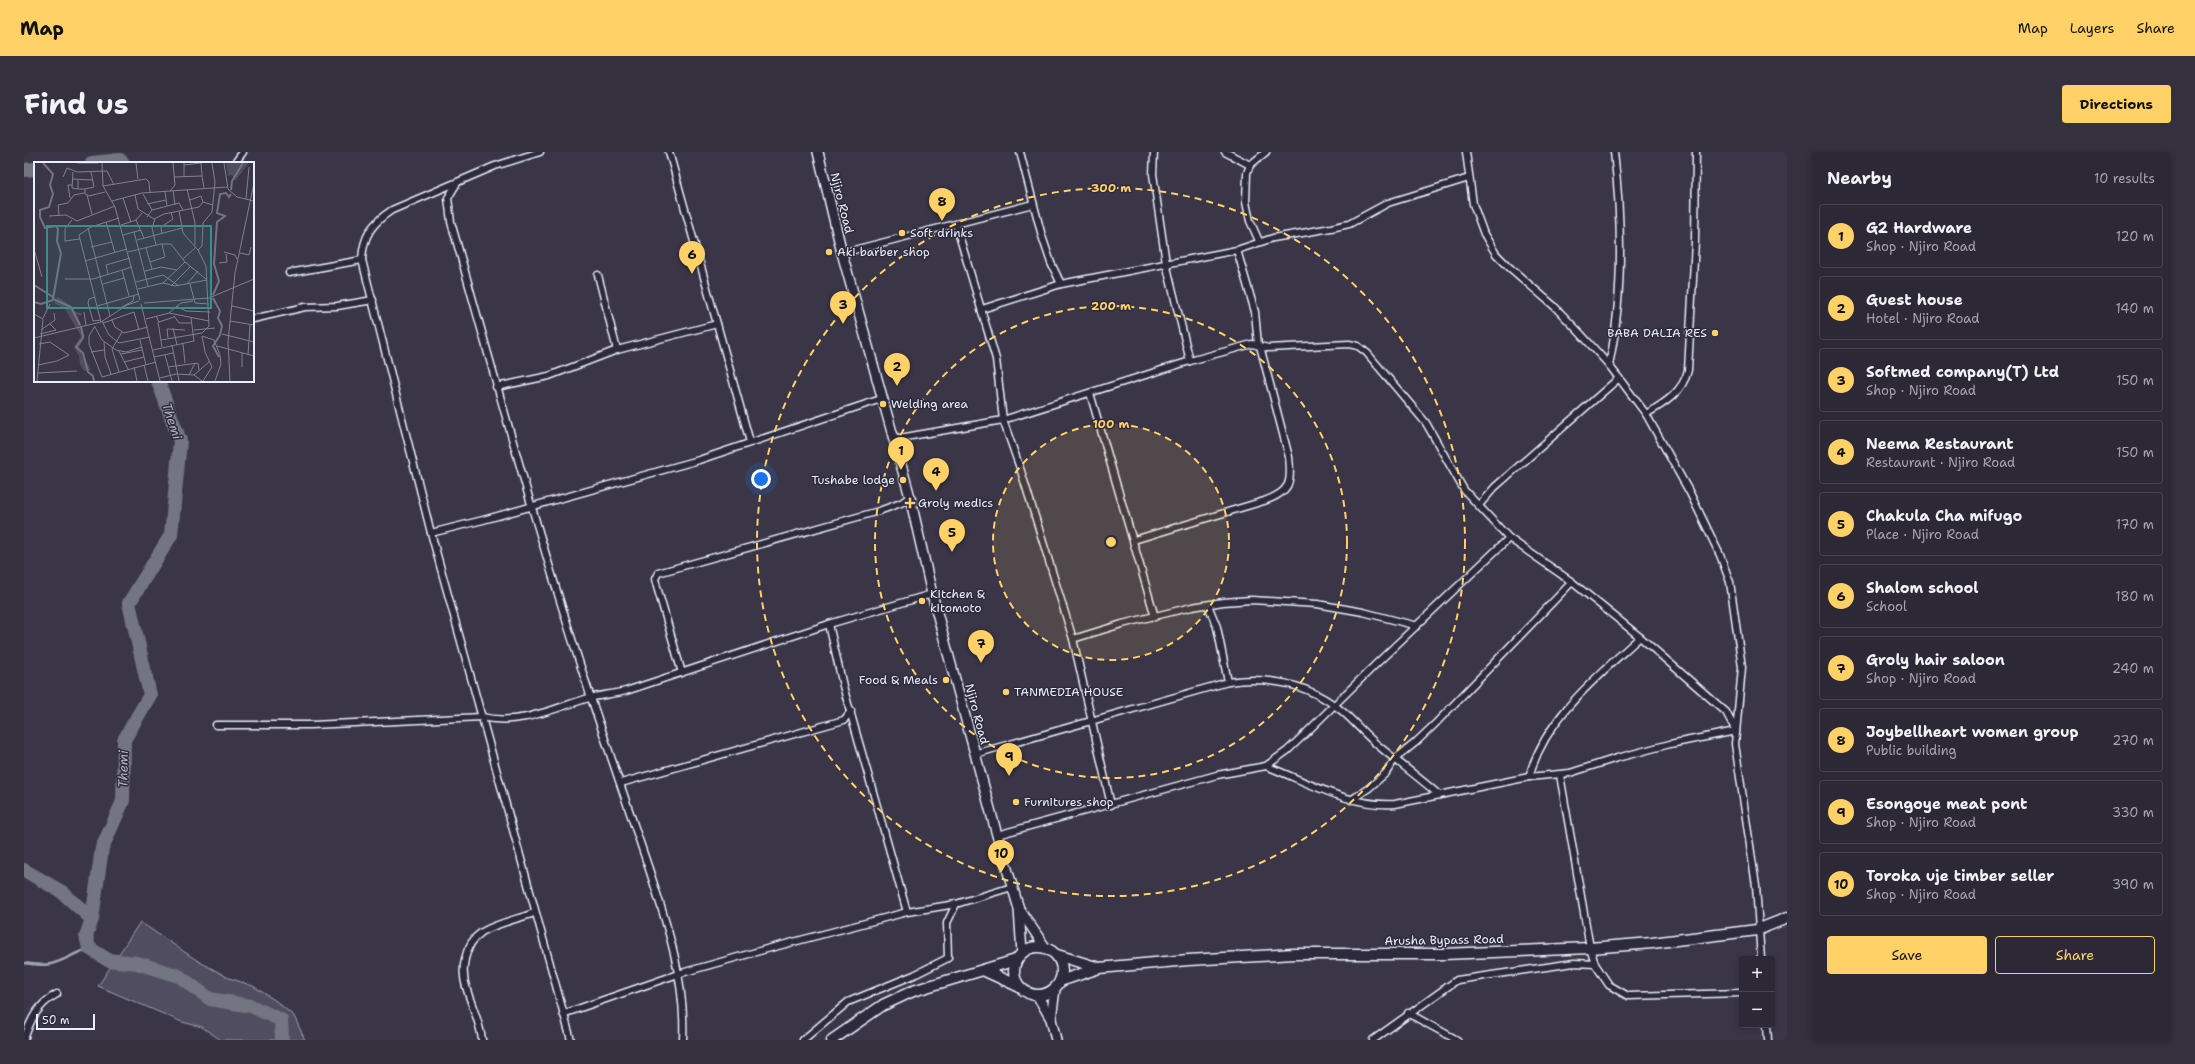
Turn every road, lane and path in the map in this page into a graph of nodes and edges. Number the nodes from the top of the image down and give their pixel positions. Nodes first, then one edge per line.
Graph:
1 (243, 152) edge
2 (540, 152) edge
3 (669, 152) edge
4 (818, 152) edge
5 (1020, 152) edge
6 (1154, 152) edge
7 (1225, 152) edge
8 (1266, 152) edge
9 (1466, 152) edge
10 (1614, 152) edge
11 (1696, 152) edge
12 (236, 162) edge
13 (1250, 165) junction
14 (1469, 178) junction
15 (459, 181) junction
16 (1033, 204) junction
17 (956, 225) junction
18 (1259, 241) junction
19 (1237, 250) junction
20 (842, 253) junction
21 (362, 260) junction
22 (1166, 263) junction
23 (289, 274) dead end
24 (598, 275) dead end
25 (1061, 284) junction
26 (374, 300) junction
27 (982, 310) junction
28 (254, 319) edge
29 (716, 324) junction
30 (1259, 345) junction
31 (617, 350) junction
32 (1190, 361) junction
33 (1609, 365) junction
34 (1618, 378) junction
35 (496, 386) junction
36 (1090, 393) junction
37 (881, 399) junction
38 (1646, 414) junction
39 (1003, 420) junction
40 (894, 439) junction
41 (750, 442) junction
42 (910, 497) junction
43 (1479, 505) junction
44 (532, 506) junction
45 (431, 533) junction
46 (1509, 538) junction
47 (1134, 540) junction
48 (1572, 582) junction
49 (932, 594) junction
50 (1208, 605) junction
51 (1155, 617) junction
52 (830, 624) junction
53 (1417, 626) junction
54 (1640, 637) junction
55 (1072, 639) junction
56 (682, 673) junction
57 (1228, 682) junction
58 (591, 698) junction
59 (1334, 705) junction
60 (851, 710) junction
61 (482, 717) junction
62 (1093, 721) junction
63 (216, 725) dead end
64 (1736, 731) junction
65 (975, 754) junction
66 (1395, 758) junction
67 (1266, 766) junction
68 (1560, 775) junction
69 (1529, 777) junction
70 (621, 783) junction
71 (1439, 795) junction
72 (1351, 800) junction
73 (1111, 805) junction
74 (997, 835) junction
75 (1012, 887) junction
76 (956, 904) junction
77 (1020, 909) junction
78 (907, 912) junction
79 (534, 913) junction
80 (1787, 918) edge
81 (1757, 930) junction
82 (1045, 947) junction
83 (1590, 948) junction
84 (1056, 955) junction
85 (1019, 956) junction
86 (1761, 956) edge
87 (1595, 964) junction
88 (1099, 968) junction
89 (985, 971) junction
90 (678, 974) junction
91 (1057, 985) junction
92 (1020, 987) junction
93 (1739, 993) edge
94 (57, 994) dead end
95 (1037, 995) junction
96 (1408, 1013) junction
97 (563, 1014) junction
98 (1050, 1019) junction
99 (1767, 1028) edge
100 (24, 1040) edge
101 (482, 1040) edge
102 (571, 1040) edge
103 (683, 1040) edge
104 (803, 1040) edge
105 (832, 1040) edge
106 (1056, 1040) edge
107 (1373, 1040) edge
108 (1457, 1040) edge
109 (1768, 1040) edge

1 - 12 street
2 - 15 street
3 - 29 street
4 - 20 street, Njiro Road
5 - 16 street
6 - 22 street
7 - 13 street
8 - 13 street
9 - 14 street
10 - 33 street
11 - 38 street
13 - 18 street
14 - 18 street
14 - 33 street
15 - 21 street
15 - 35 street
16 - 17 street
16 - 25 street
17 - 20 street
17 - 27 street
18 - 19 street
19 - 22 street
19 - 30 street
20 - 37 street, Njiro Road
21 - 23 street
21 - 26 street
22 - 25 street
22 - 32 street
24 - 31 street
25 - 27 street
26 - 28 street
26 - 45 street
27 - 39 street
29 - 31 street
29 - 41 street
30 - 32 street
30 - 43 street
30 - 47 street
31 - 35 street
32 - 36 street
33 - 34 street
34 - 38 street
34 - 43 street
35 - 44 street
36 - 39 street
36 - 47 street
37 - 40 street, Njiro Road
37 - 41 street
38 - 64 street
39 - 40 street
39 - 55 street
40 - 42 street, Njiro Road
41 - 44 street
42 - 49 street, Njiro Road
42 - 56 street
43 - 46 street
44 - 45 street
44 - 58 street
45 - 61 street
46 - 48 street
46 - 53 street
47 - 51 street
48 - 54 street
48 - 66 street
49 - 52 street
49 - 65 street, Njiro Road
50 - 51 street
50 - 53 street
50 - 57 street
51 - 55 street
52 - 56 street
52 - 60 street
53 - 59 street
54 - 64 street
54 - 69 street
55 - 62 street
56 - 58 street
57 - 59 street
57 - 62 street
58 - 61 street
58 - 70 street
59 - 66 street
59 - 67 street
60 - 70 street
60 - 78 street
61 - 63 street
61 - 79 street
62 - 65 street
62 - 73 street
64 - 68 street
64 - 81 street
65 - 74 street, Njiro Road
66 - 71 street
66 - 72 street
67 - 72 street
67 - 73 street
68 - 69 street
68 - 83 street
69 - 71 street
70 - 90 street
71 - 72 street
73 - 74 street
74 - 75 street, Njiro Road
75 - 76 street
75 - 77 street, Njiro Road
76 - 78 street
76 - 104 street
77 - 82 street, Njiro Road
77 - 85 street, Njiro Road
78 - 90 street
79 - 97 street
79 - 101 street
80 - 81 main road, Arusha Bypass Road
81 - 83 main road, Arusha Bypass Road
81 - 86 street
82 - 84 main road, Arusha Bypass Road
82 - 85 main road
83 - 87 street
83 - 88 main road, Arusha Bypass Road
84 - 88 main road, Arusha Bypass Road
84 - 91 main road
85 - 89 main road
85 - 92 main road
87 - 93 street
87 - 96 street
88 - 91 main road, Arusha Bypass Road
89 - 92 main road
89 - 105 main road
90 - 97 street
90 - 103 street
91 - 95 main road, Arusha Bypass Road
91 - 98 street
92 - 95 main road
94 - 100 street
95 - 98 street
96 - 107 street
96 - 108 street
97 - 102 street
98 - 106 street
99 - 109 street

